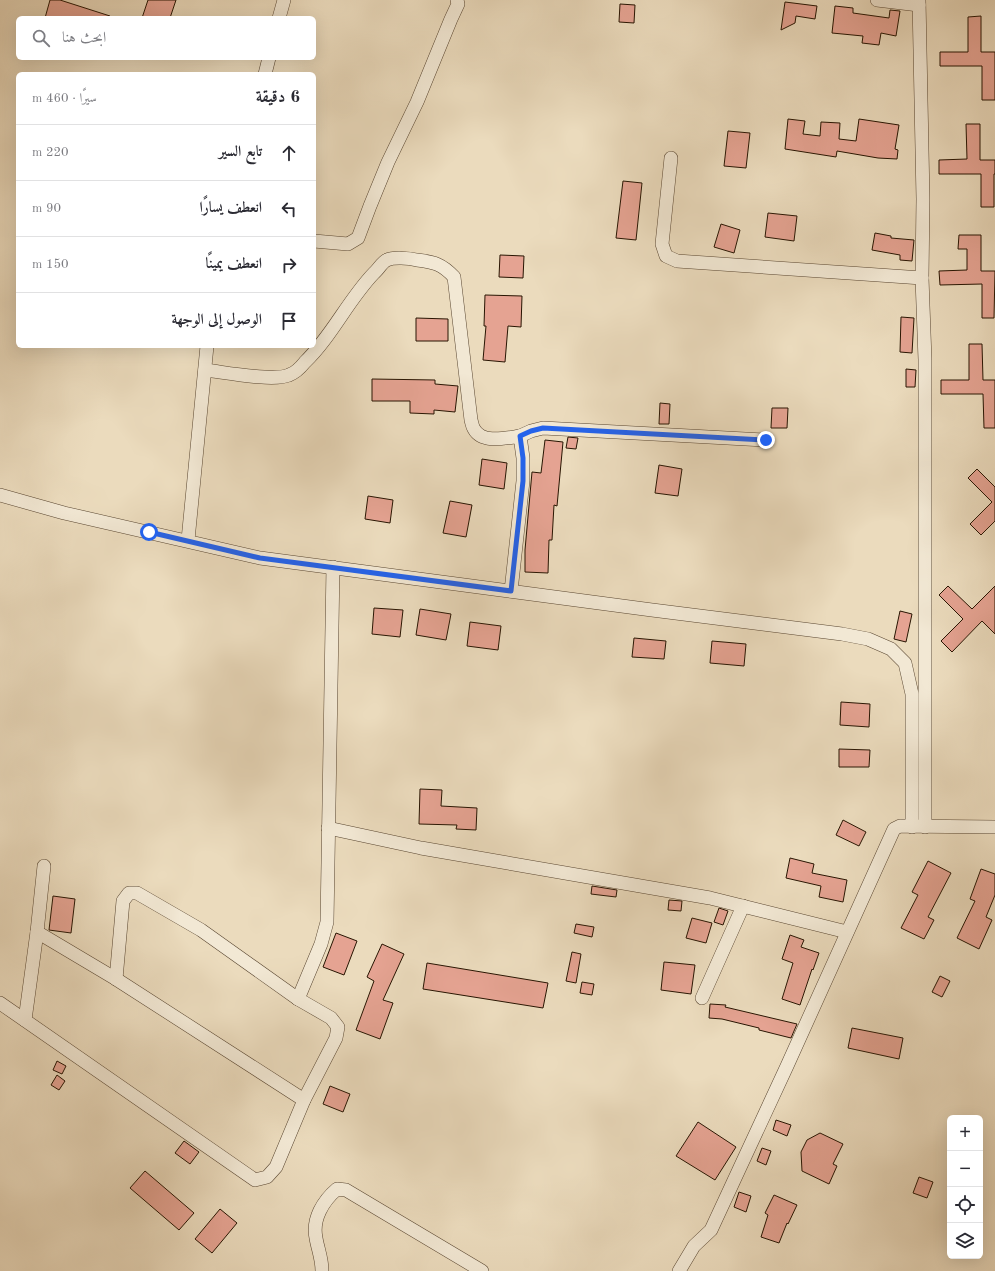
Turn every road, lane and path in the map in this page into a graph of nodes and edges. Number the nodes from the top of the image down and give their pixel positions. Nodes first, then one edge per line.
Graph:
1 (284, 0) edge
2 (457, 0) edge
3 (877, 0) edge
4 (919, 2) edge
5 (280, 16) edge
6 (268, 60) edge
7 (266, 72) edge
8 (672, 158) dead end
9 (316, 241) edge
10 (922, 278) junction
11 (207, 348) edge
12 (205, 370) junction
13 (520, 436) junction
14 (766, 440) dead end
15 (0, 495) edge
16 (188, 540) junction
17 (333, 567) junction
18 (511, 591) junction
19 (919, 827) junction
20 (995, 827) edge
21 (328, 828) junction
22 (44, 866) dead end
23 (743, 906) junction
24 (37, 932) junction
25 (847, 932) junction
26 (116, 979) junction
27 (702, 998) dead end
28 (298, 999) junction
29 (0, 1004) edge
30 (25, 1020) junction
31 (304, 1100) junction
32 (322, 1271) edge
33 (482, 1271) edge
34 (679, 1271) edge

1 - 5 street
2 - 9 street
3 - 4 street
4 - 10 street
6 - 7 street
8 - 10 street
10 - 19 street
11 - 12 street
12 - 13 street
12 - 16 street
13 - 14 street
13 - 18 street
15 - 16 street
16 - 17 street
17 - 18 street
17 - 21 street
18 - 19 street
19 - 20 street
19 - 25 street
21 - 23 street
21 - 28 street
22 - 24 street
23 - 25 street
23 - 27 street
24 - 26 street
24 - 30 street
25 - 34 street
26 - 28 street
26 - 31 street
28 - 31 street
29 - 30 street
30 - 31 street
32 - 33 street

